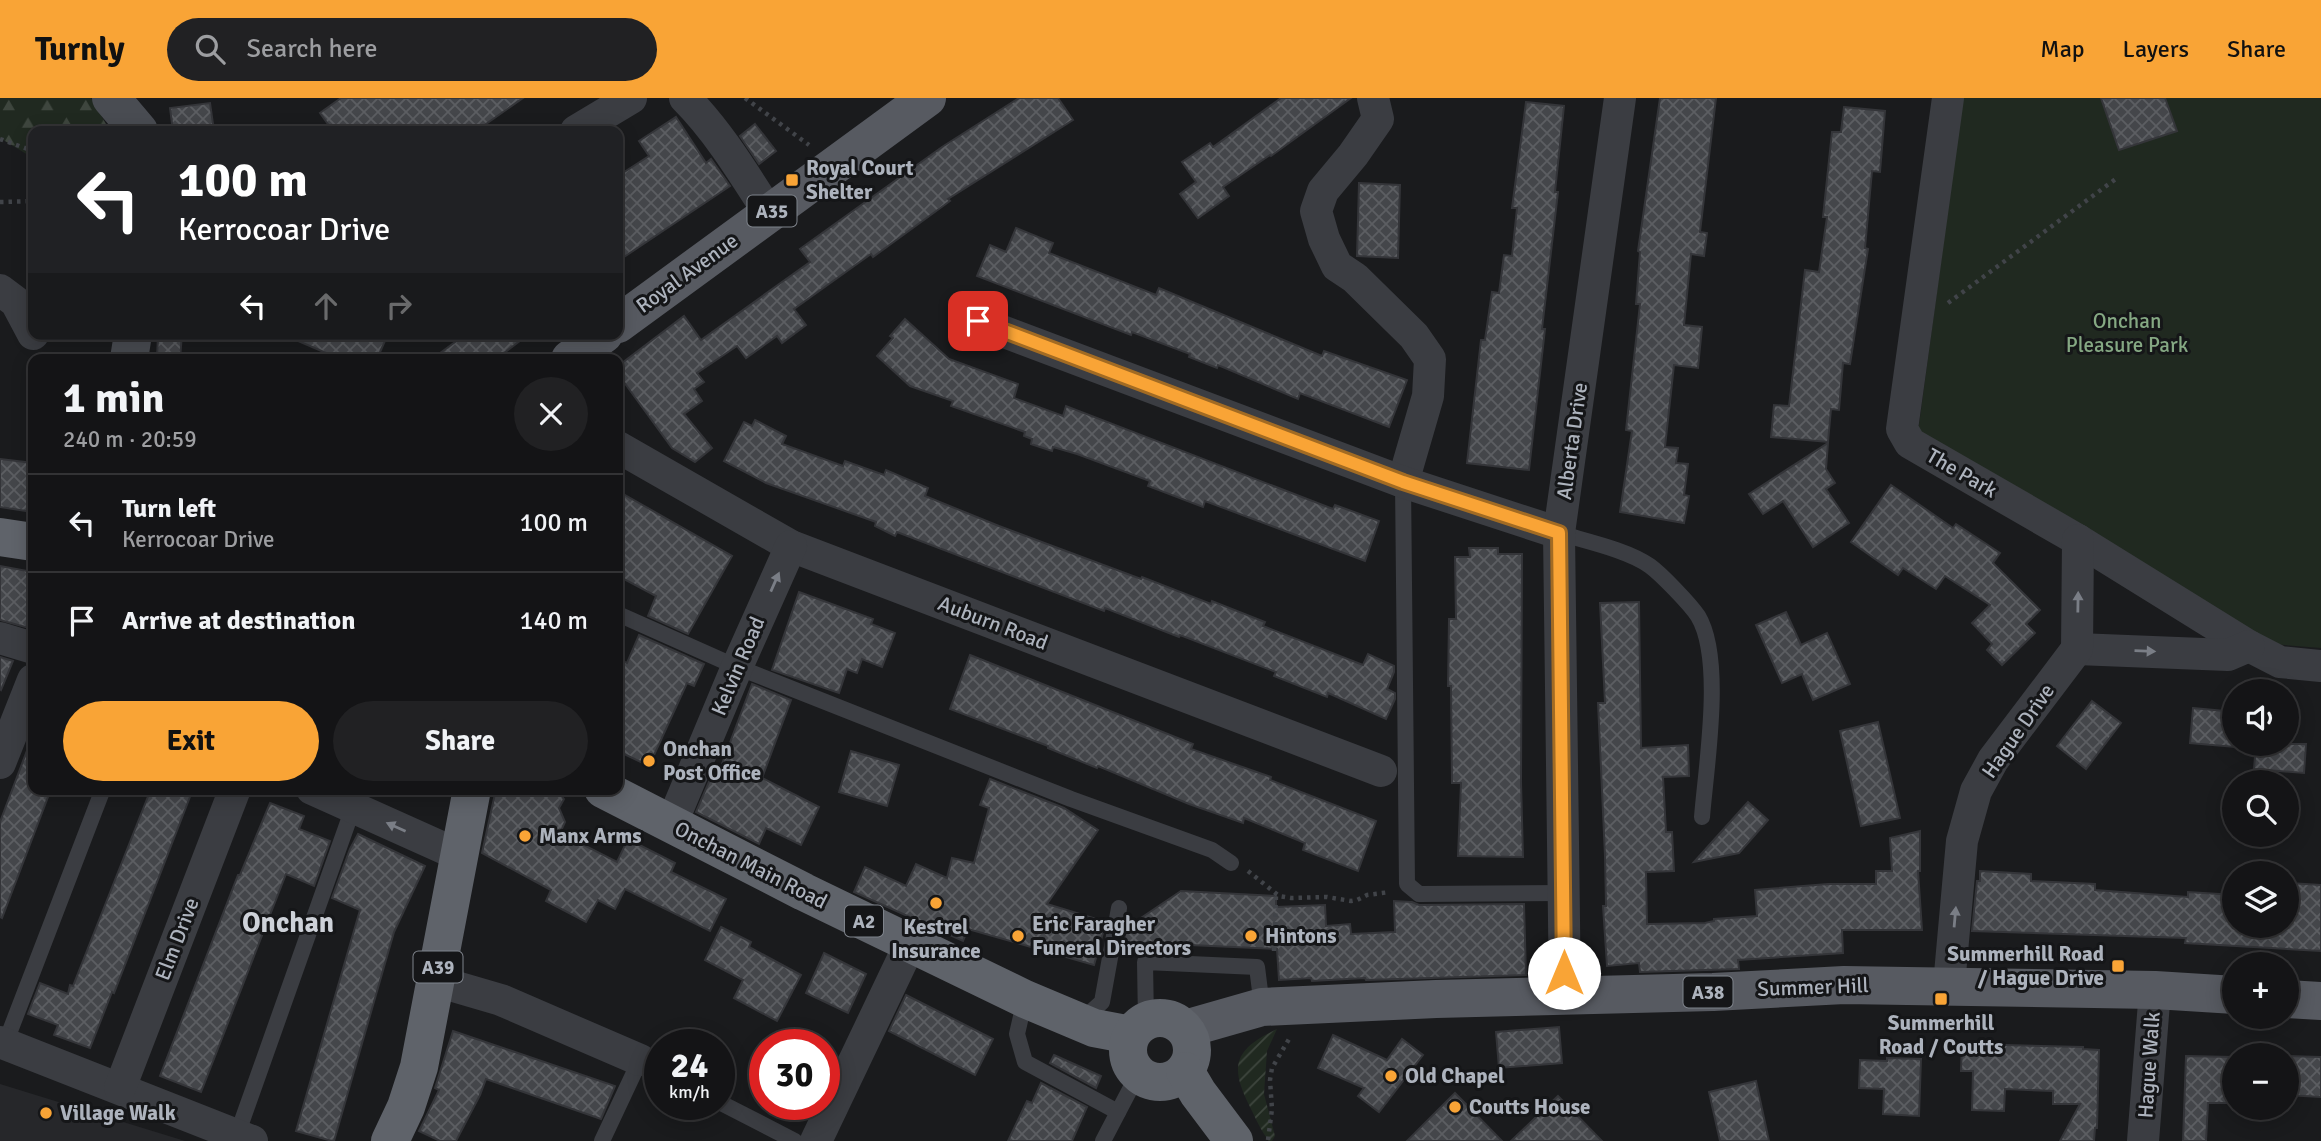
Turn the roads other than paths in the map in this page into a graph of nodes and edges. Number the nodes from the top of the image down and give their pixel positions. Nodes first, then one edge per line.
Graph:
1 (111, 98) edge
2 (631, 98) edge
3 (685, 98) edge
4 (927, 98) edge
5 (1373, 98) edge
6 (1620, 98) edge
7 (1948, 98) edge
8 (135, 126) edge
9 (584, 126) edge
10 (769, 213) junction
11 (0, 290) edge
12 (623, 320) edge
13 (978, 321) dead end
14 (28, 325) edge
15 (596, 340) edge
16 (577, 354) edge
17 (623, 450) edge
18 (1403, 482) junction
19 (1559, 533) junction
20 (0, 537) edge
21 (2078, 540) junction
22 (28, 541) edge
23 (791, 546) junction
24 (623, 616) edge
25 (0, 638) edge
26 (28, 646) edge
27 (2249, 646) junction
28 (2077, 649) junction
29 (2321, 666) edge
30 (737, 667) junction
31 (28, 693) edge
32 (0, 763) edge
33 (1381, 771) dead end
34 (101, 795) edge
35 (233, 795) edge
36 (326, 795) edge
37 (471, 795) edge
38 (614, 795) edge
39 (353, 807) junction
40 (1702, 817) dead end
41 (671, 825) junction
42 (459, 855) junction
43 (1231, 863) road end
44 (1564, 893) junction
45 (1119, 908) dead end
46 (910, 944) junction
47 (436, 981) junction
48 (1949, 985) junction
49 (2155, 990) junction
50 (2222, 994) edge
51 (1565, 997) junction
52 (1025, 999) junction
53 (2299, 1000) edge
54 (2321, 1001) edge
55 (1262, 1007) junction
56 (1080, 1022) junction
57 (1139, 1028) junction
58 (1185, 1029) junction
59 (3, 1043) edge
60 (644, 1062) edge
61 (1185, 1070) junction
62 (644, 1074) edge
63 (1139, 1074) junction
64 (120, 1088) junction
65 (735, 1109) edge
66 (1118, 1111) junction
67 (244, 1138) edge
68 (390, 1141) edge
69 (602, 1141) edge
70 (795, 1141) edge
71 (816, 1141) edge
72 (1103, 1141) edge
73 (1234, 1141) edge
74 (2143, 1141) edge

1 - 8 main road
2 - 9 street
3 - 10 street
4 - 10 main road, Royal Avenue / A35
5 - 18 street
6 - 19 street, Alberta Drive
7 - 21 street, The Park
10 - 12 main road, Royal Avenue / A35
11 - 14 street
13 - 18 street
15 - 16 main road
17 - 23 street, Auburn Road
18 - 19 street
18 - 44 lane
19 - 40 lane
19 - 44 street, Alberta Drive
20 - 22 highway
21 - 27 street, The Park
28 -> 21 street
30 -> 23 street, Kelvin Road
23 - 33 street, Auburn Road
24 - 30 lane
25 - 26 street
28 -> 27 street
27 - 29 street, The Park
48 -> 28 street, Hague Drive
30 - 41 street, Kelvin Road
30 - 43 lane
31 - 32 street
34 - 59 lane
35 - 64 street, Elm Drive
36 - 39 street
37 - 42 highway, A39
38 - 41 highway, Onchan Main Road / A2
42 -> 39 street
39 - 67 lane
41 - 46 highway, Onchan Main Road / A2
42 - 47 highway, A39
44 - 51 street, Alberta Drive
45 - 56 lane
46 - 52 highway, Onchan Main Road / A2
46 - 71 street
47 - 60 street
47 - 68 highway, A39
48 - 49 main road, Summer Hill / A38
48 - 51 main road, Summer Hill / A38
49 - 50 main road, Summer Hill / A38
49 - 74 street, Hague Walk
51 - 55 main road, Summer Hill / A38
52 - 56 highway, Onchan Main Road / A2
52 - 66 lane
53 - 54 main road
55 - 57 lane
55 - 58 main road, Summer Hill / A38
56 - 57 highway, Onchan Main Road / A2
57 - 58 highway
57 - 63 highway
58 - 61 highway
59 - 64 street
61 - 63 highway
61 - 73 highway
62 - 69 lane
63 - 66 lane
64 - 67 street
65 - 70 lane
66 - 72 lane

